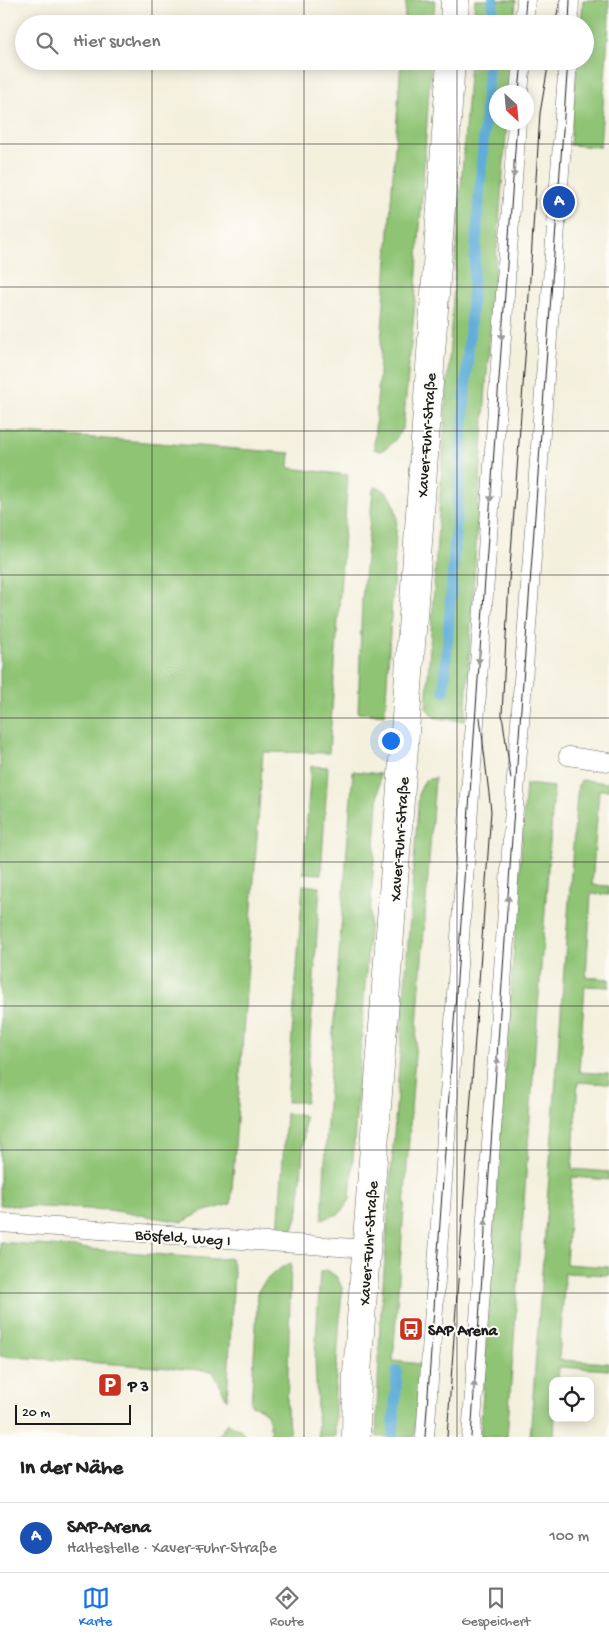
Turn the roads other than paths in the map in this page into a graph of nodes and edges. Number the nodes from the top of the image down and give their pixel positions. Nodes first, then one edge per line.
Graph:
1 (455, 0) edge
2 (526, 0) edge
3 (570, 0) edge
4 (454, 15) edge
5 (525, 15) edge
6 (569, 15) edge
7 (450, 70) edge
8 (521, 70) edge
9 (567, 70) edge
10 (520, 85) edge
11 (516, 130) edge
12 (568, 756) dead end
13 (609, 762) edge
14 (0, 1223) edge
15 (367, 1249) junction
16 (356, 1437) edge
17 (425, 1437) edge
18 (471, 1437) edge

1 - 4 street
2 - 5 lane
3 - 6 lane
7 - 15 street, Xaver-Fuhr-Straße
8 - 10 lane
18 -> 9 lane
11 -> 17 lane
12 - 13 lane
14 - 15 lane, Bösfeld, Weg I
15 - 16 street, Xaver-Fuhr-Straße

